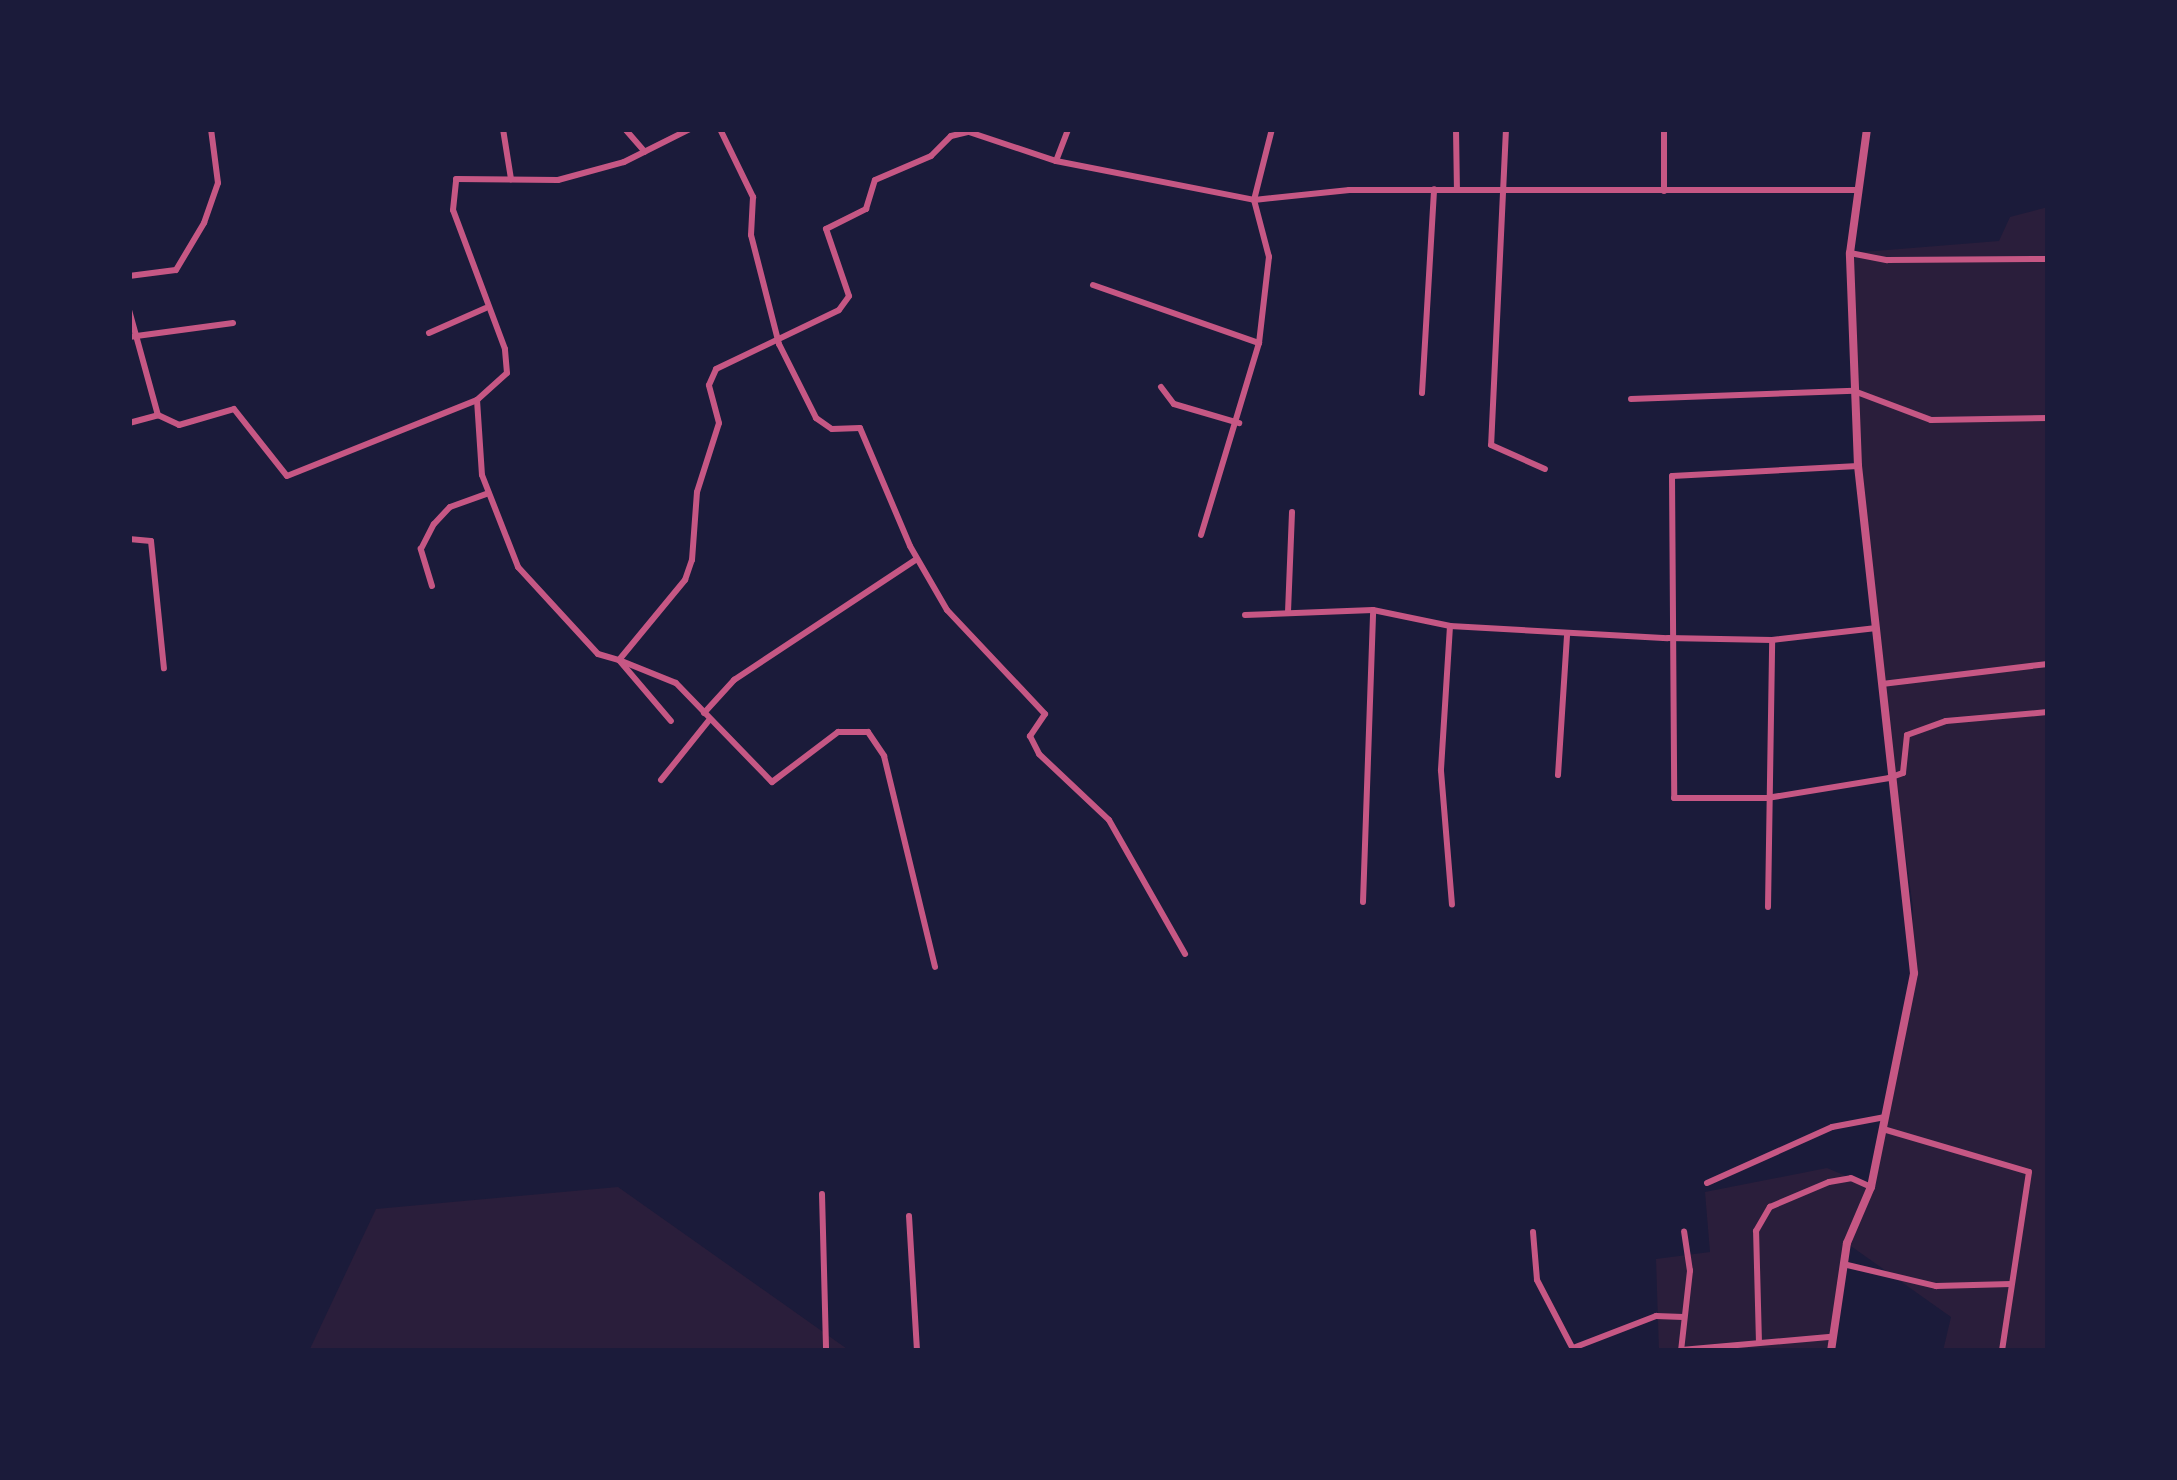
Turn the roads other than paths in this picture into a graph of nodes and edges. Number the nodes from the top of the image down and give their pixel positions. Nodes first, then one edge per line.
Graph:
1 (211, 129) edge
2 (503, 129) edge
3 (625, 129) edge
4 (690, 129) edge
5 (720, 129) edge
6 (1068, 129) edge
7 (1271, 129) edge
8 (1456, 129) edge
9 (1506, 129) edge
10 (1664, 129) edge
11 (1867, 129) edge
12 (646, 152) junction
13 (1056, 160) junction
14 (512, 178) junction
15 (1434, 189) junction
16 (1500, 189) junction
17 (1457, 190) junction
18 (1859, 190) junction
19 (1664, 191) junction
20 (1254, 200) junction
21 (1850, 253) junction
22 (2048, 260) edge
23 (129, 276) edge
24 (1093, 285) dead end
25 (485, 308) junction
26 (129, 310) edge
27 (233, 323) dead end
28 (429, 333) dead end
29 (132, 337) edge
30 (1259, 343) junction
31 (779, 344) junction
32 (1161, 387) dead end
33 (1854, 391) junction
34 (1422, 393) dead end
35 (1631, 399) dead end
36 (477, 400) junction
37 (454, 410) junction
38 (158, 415) junction
39 (2048, 418) edge
40 (475, 420) junction
41 (129, 423) edge
42 (1239, 424) junction
43 (1858, 466) junction
44 (1545, 469) dead end
45 (489, 493) junction
46 (1292, 512) dead end
47 (1201, 536) dead end
48 (129, 539) edge
49 (917, 560) junction
50 (432, 586) dead end
51 (1373, 610) junction
52 (1288, 612) junction
53 (1245, 615) dead end
54 (1450, 626) junction
55 (1876, 628) junction
56 (1568, 634) junction
57 (1668, 638) junction
58 (1772, 640) junction
59 (619, 660) junction
60 (2048, 664) edge
61 (164, 668) dead end
62 (1879, 684) junction
63 (2048, 712) edge
64 (707, 716) junction
65 (671, 721) dead end
66 (1558, 775) dead end
67 (1889, 778) junction
68 (661, 780) dead end
69 (1767, 798) junction
70 (1363, 902) dead end
71 (1452, 905) dead end
72 (1768, 907) dead end
73 (1185, 954) dead end
74 (934, 968) dead end
75 (1885, 1117) junction
76 (1883, 1130) junction
77 (1707, 1183) dead end
78 (1871, 1187) junction
79 (822, 1194) dead end
80 (909, 1216) dead end
81 (1533, 1232) dead end
82 (1684, 1232) dead end
83 (1844, 1264) junction
84 (2013, 1284) junction
85 (1684, 1317) junction
86 (1831, 1337) junction
87 (1759, 1343) junction
88 (1573, 1350) edge
89 (1681, 1350) edge
90 (826, 1351) edge
91 (917, 1351) edge
92 (1831, 1351) edge
93 (2002, 1351) edge

1 - 23 street
2 - 14 street
3 - 12 street
4 - 12 street
5 - 31 street
6 - 13 street
7 - 20 street
8 - 17 street
9 - 16 street
10 - 19 street
11 - 18 street
12 - 14 street
13 - 20 street
13 - 31 street
14 - 25 street
15 - 17 street
15 - 20 street
15 - 34 street
16 - 17 street
16 - 19 street
16 - 44 street
18 - 19 street
18 - 21 street
20 - 30 street
21 - 22 street
21 - 33 street
24 - 30 street
25 - 28 street
25 - 36 street
26 - 29 street
27 - 29 street
29 - 38 street
30 - 42 street
31 - 49 street
31 - 59 street
32 - 42 street
33 - 35 street
33 - 39 street
33 - 43 street
36 - 37 street
36 - 40 street
37 - 38 street
37 - 40 street
38 - 41 street
40 - 45 street
42 - 47 street
43 - 55 street
43 - 57 street
45 - 50 street
45 - 59 street
46 - 52 street
48 - 61 street
49 - 64 street
49 - 73 street
51 - 52 street
51 - 54 street
51 - 70 street
52 - 53 street
54 - 56 street
54 - 71 street
55 - 58 street
55 - 62 street
56 - 57 street
56 - 66 street
57 - 58 street
57 - 69 street
58 - 69 street
59 - 64 street
59 - 65 street
60 - 62 street
62 - 67 street
63 - 67 street
64 - 68 street
64 - 74 street
67 - 69 street
67 - 75 street
69 - 72 street
75 - 76 street
75 - 77 street
76 - 78 street
76 - 84 street
78 - 83 street
78 - 87 street
79 - 90 street
80 - 91 street
81 - 88 street
82 - 85 street
83 - 84 street
83 - 86 street
84 - 93 street
85 - 88 street
85 - 89 street
86 - 87 street
86 - 92 street
87 - 89 street

